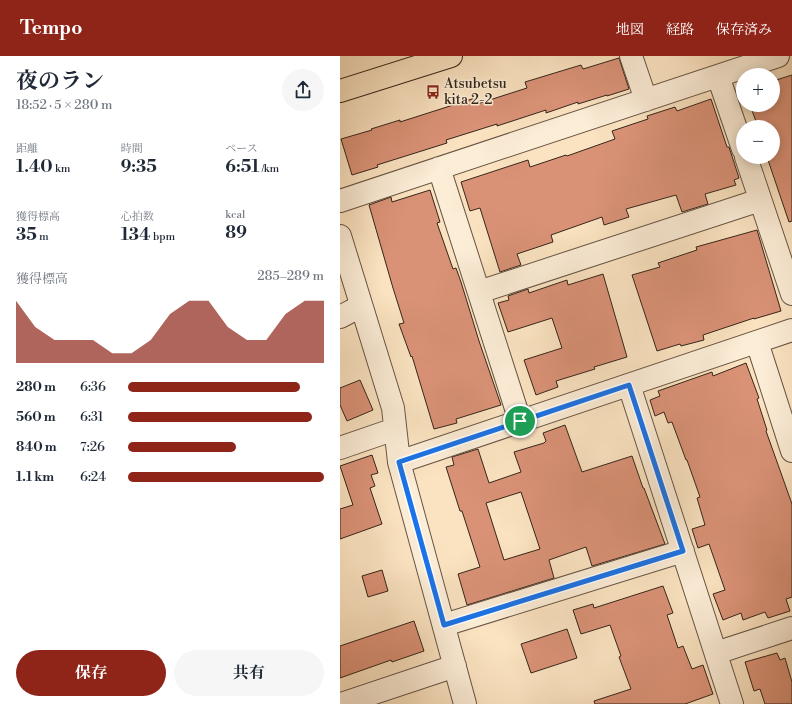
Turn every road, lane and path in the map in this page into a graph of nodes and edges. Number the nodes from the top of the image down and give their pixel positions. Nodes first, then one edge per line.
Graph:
1 (451, 56) edge
2 (631, 56) edge
3 (778, 56) edge
4 (718, 76) junction
5 (340, 91) edge
6 (646, 100) junction
7 (736, 129) edge
8 (748, 164) edge
9 (440, 168) junction
10 (760, 200) junction
11 (340, 201) edge
12 (340, 236) edge
13 (479, 292) junction
14 (792, 294) edge
15 (362, 306) junction
16 (340, 317) edge
17 (792, 330) edge
18 (757, 342) junction
19 (629, 385) junction
20 (520, 421) junction
21 (395, 429) junction
22 (340, 448) edge
23 (792, 450) edge
24 (399, 462) junction
25 (683, 551) junction
26 (444, 625) junction
27 (792, 628) edge
28 (716, 653) junction
29 (455, 666) junction
30 (341, 704) edge
31 (466, 704) edge
32 (732, 704) edge

1 - 5 main road
2 - 6 street
3 - 4 street
4 - 6 street
4 - 7 street
6 - 9 street
8 - 10 street
9 - 11 street
9 - 13 street
10 - 13 street
10 - 14 street
12 - 15 street
13 - 20 street
15 - 16 street
15 - 21 street
17 - 18 street
18 - 19 street
18 - 23 street
19 - 20 street
19 - 25 street
20 - 24 street
21 - 22 street
21 - 24 street
24 - 26 street
25 - 26 street
25 - 28 street
26 - 29 street
27 - 28 street
28 - 32 street
29 - 30 street
29 - 31 street

